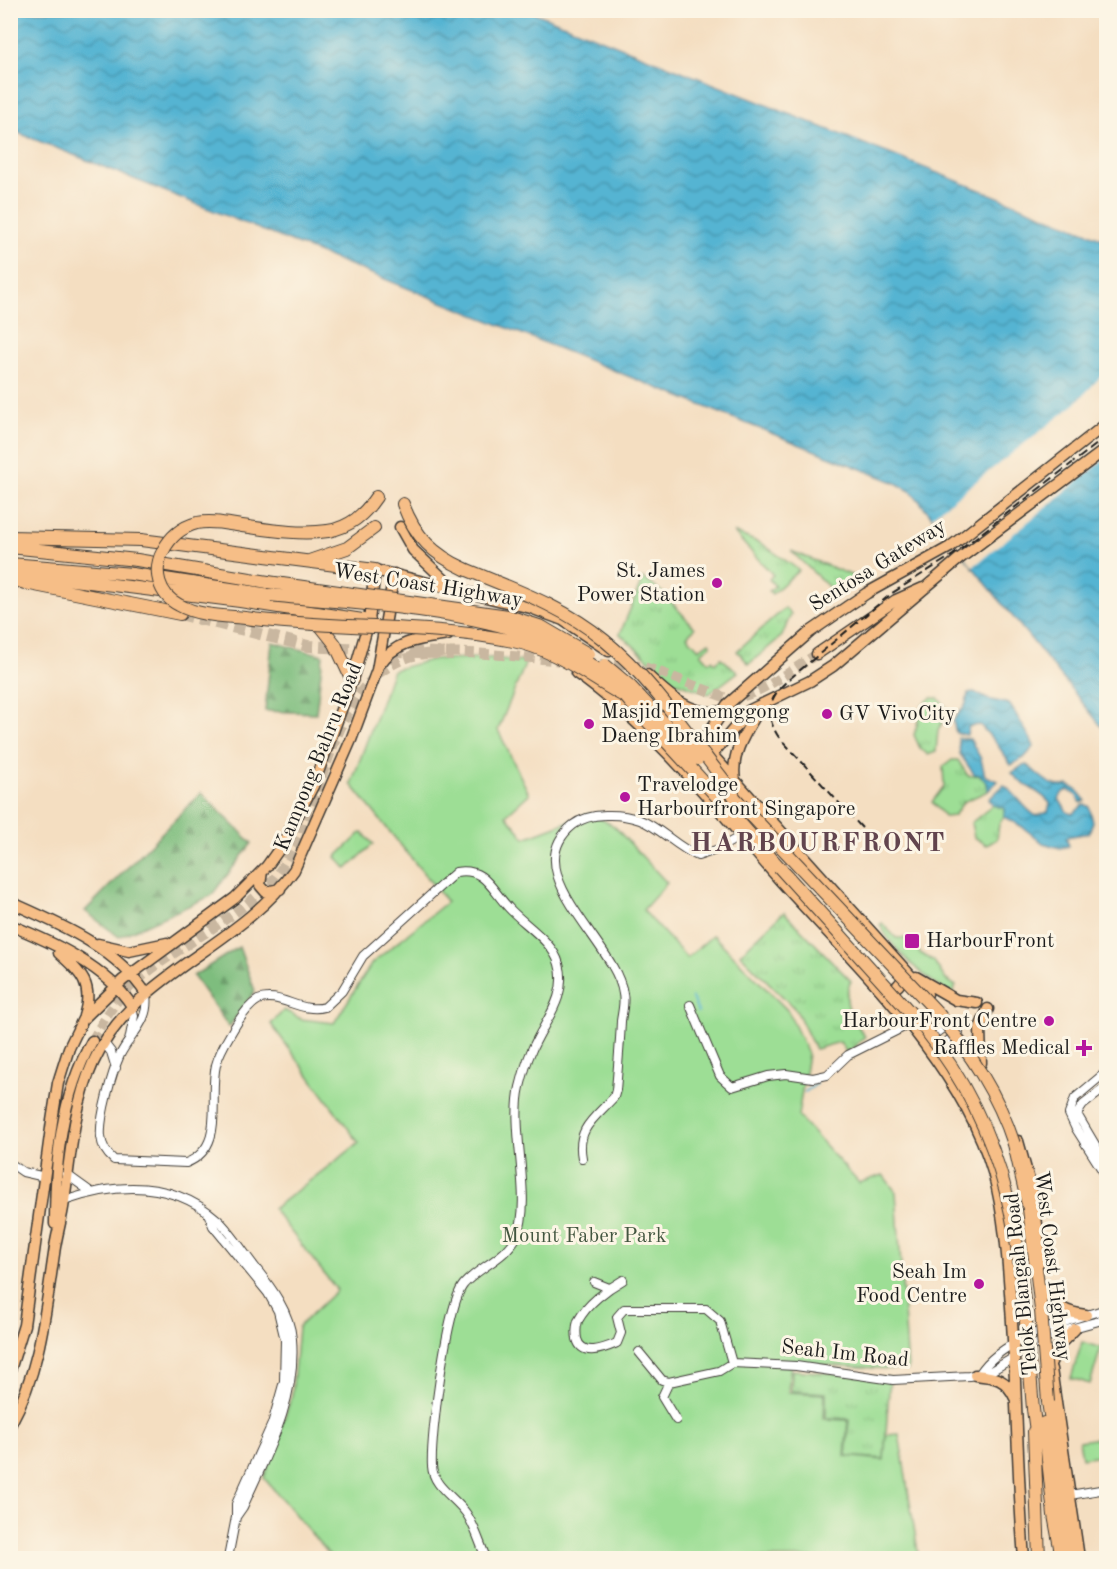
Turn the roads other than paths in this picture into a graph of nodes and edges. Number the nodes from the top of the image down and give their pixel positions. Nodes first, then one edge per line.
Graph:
1 (1107, 424) edge
2 (1107, 449) edge
3 (376, 496) dead end
4 (403, 504) dead end
5 (400, 527) dead end
6 (374, 528) dead end
7 (10, 537) edge
8 (10, 547) edge
9 (307, 561) junction
10 (10, 564) edge
11 (375, 570) junction
12 (10, 572) edge
13 (394, 574) junction
14 (10, 578) edge
15 (895, 579) junction
16 (925, 586) junction
17 (453, 588) junction
18 (308, 612) junction
19 (180, 614) tunnel mouth
20 (369, 621) junction
21 (387, 624) junction
22 (448, 635) junction
23 (601, 645) junction
24 (816, 654) tunnel mouth
25 (376, 670) junction
26 (352, 680) junction
27 (622, 695) junction
28 (762, 703) junction
29 (722, 711) junction
30 (702, 743) junction
31 (661, 749) junction
32 (713, 755) junction
33 (694, 762) junction
34 (735, 780) junction
35 (702, 794) junction
36 (735, 798) junction
37 (741, 836) junction
38 (262, 871) junction
39 (280, 889) junction
40 (10, 902) edge
41 (10, 925) edge
42 (42, 939) junction
43 (84, 939) junction
44 (178, 940) junction
45 (907, 970) junction
46 (130, 973) junction
47 (116, 987) junction
48 (877, 988) junction
49 (146, 994) junction
50 (977, 1003) dead end
51 (690, 1005) dead end
52 (132, 1006) junction
53 (988, 1009) dead end
54 (83, 1019) junction
55 (951, 1022) junction
56 (908, 1025) junction
57 (959, 1033) junction
58 (92, 1041) tunnel mouth
59 (129, 1041) junction
60 (104, 1043) junction
61 (923, 1043) junction
62 (931, 1053) junction
63 (981, 1063) junction
64 (116, 1068) junction
65 (1107, 1072) edge
66 (1107, 1087) edge
67 (582, 1158) dead end
68 (10, 1163) edge
69 (1107, 1163) edge
70 (66, 1174) junction
71 (1107, 1176) edge
72 (45, 1177) junction
73 (91, 1192) junction
74 (64, 1201) junction
75 (208, 1214) junction
76 (54, 1251) junction
77 (623, 1280) dead end
78 (594, 1282) dead end
79 (609, 1288) junction
80 (1044, 1289) junction
81 (1107, 1309) edge
82 (1086, 1315) junction
83 (1107, 1319) edge
84 (1047, 1327) junction
85 (1075, 1329) junction
86 (1047, 1339) junction
87 (1014, 1346) junction
88 (639, 1352) dead end
89 (1015, 1357) junction
90 (732, 1363) junction
91 (1050, 1364) junction
92 (10, 1370) edge
93 (978, 1374) junction
94 (669, 1382) junction
95 (1048, 1401) junction
96 (277, 1402) junction
97 (22, 1403) junction
98 (1018, 1403) junction
99 (10, 1404) edge
100 (286, 1405) junction
101 (1033, 1409) junction
102 (676, 1420) dead end
103 (10, 1425) edge
104 (1107, 1489) edge
105 (1070, 1495) junction
106 (236, 1517) junction
107 (228, 1558) edge
108 (486, 1558) edge
109 (1024, 1558) edge
110 (1039, 1558) edge
111 (1055, 1558) edge
112 (1062, 1558) edge
113 (1073, 1558) edge
114 (1079, 1558) edge

1 - 15 main road, Sentosa Gateway
2 - 16 main road, Sentosa Gateway
3 - 27 highway, bridge
4 - 36 highway, bridge
5 - 17 main road
6 - 9 highway
7 - 9 highway
8 - 36 highway, West Coast Highway, bridge
9 - 11 highway
10 - 27 highway, West Coast Highway, bridge
11 - 13 main road, Telok Blangah Road
11 - 20 main road, Kampong Bahru Road
12 - 18 highway
13 - 17 main road, Telok Blangah Road
13 - 21 main road, Kampong Bahru Road
14 - 19 highway
15 - 16 main road
15 - 29 main road, Sentosa Gateway
16 - 24 main road
16 - 28 main road, Sentosa Gateway
17 - 23 main road, Telok Blangah Road
18 - 20 highway
18 - 26 highway
20 - 21 main road, Telok Blangah Road
20 - 26 main road, Kampong Bahru Road
21 - 22 main road, Telok Blangah Road
21 - 25 main road, Kampong Bahru Road
22 - 25 main road
22 - 31 main road, Telok Blangah Road
23 - 29 main road
23 - 30 main road, Telok Blangah Road
25 - 39 main road, Kampong Bahru Road
26 - 38 main road, Kampong Bahru Road
27 - 101 highway, West Coast Highway, bridge
28 - 32 main road, Sentosa Gateway
28 - 34 main road
29 - 30 main road, Sentosa Gateway
30 - 32 main road, Telok Blangah Road
30 - 33 main road, Sentosa Gateway
31 - 33 main road
31 - 35 main road, Telok Blangah Road
32 - 33 main road
32 - 34 main road, Telok Blangah Road
33 - 35 main road
34 - 45 main road, Telok Blangah Road
35 - 37 main road, Telok Blangah Road
36 - 95 highway, West Coast Highway, bridge
37 - 48 main road, Telok Blangah Road
37 - 67 street
38 - 39 main road
38 - 44 main road, Kampong Bahru Road
39 - 49 main road, Kampong Bahru Road
40 - 43 main road
41 - 42 main road
42 - 47 main road
42 - 54 main road
43 - 44 main road
43 - 46 main road
44 - 46 main road, Kampong Bahru Road
45 - 48 main road
45 - 50 main road
45 - 55 main road, Telok Blangah Road
46 - 47 main road, Kampong Bahru Road
46 - 49 main road
47 - 52 main road
47 - 54 main road, Kampong Bahru Road
48 - 56 main road, Telok Blangah Road
49 - 52 main road, Kampong Bahru Road
49 - 59 street
51 - 56 street
52 - 59 street
52 - 60 main road, Kampong Bahru Road
53 - 63 main road
54 - 72 main road
55 - 57 main road, Telok Blangah Road
55 - 61 street
56 - 61 main road, Telok Blangah Road
57 - 62 street
57 - 63 main road, Telok Blangah Road
58 - 76 main road
59 - 64 street
60 - 64 street
60 - 70 main road, Kampong Bahru Road
61 - 62 main road, Telok Blangah Road
62 - 87 main road, Telok Blangah Road
63 - 80 main road, Telok Blangah Road
64 - 108 street
65 - 71 street
66 - 69 street
68 - 72 street
70 - 73 street
70 - 74 main road, Kampong Bahru Road
72 - 92 main road
73 - 74 street
73 - 75 street
74 - 76 main road, Kampong Bahru Road
75 - 96 street
75 - 100 street
76 - 97 main road
77 - 79 street
78 - 79 street
79 - 90 street
80 - 82 main road
80 - 84 main road, Telok Blangah Road
81 - 82 street
82 - 84 street
83 - 85 street, Seah Im Road
84 - 86 main road, Telok Blangah Road
84 - 87 street
85 - 86 street, Seah Im Road
85 - 91 main road
86 - 89 street, Seah Im Road
86 - 91 main road, Telok Blangah Road
87 - 89 main road, Telok Blangah Road
87 - 93 street
88 - 94 street
89 - 93 street, Seah Im Road
89 - 98 main road, Telok Blangah Road
90 - 93 street, Seah Im Road
90 - 94 street, Seah Im Road
91 - 105 main road, Telok Blangah Road
93 - 98 main road
94 - 102 street
95 - 112 highway
95 - 113 highway, West Coast Highway
96 - 100 street
96 - 106 street
97 - 99 main road
97 - 103 main road
98 - 109 main road, Telok Blangah Road
100 - 106 street
101 - 110 highway
101 - 111 highway, West Coast Highway
104 - 105 street
105 - 114 main road, Telok Blangah Road
106 - 107 street

